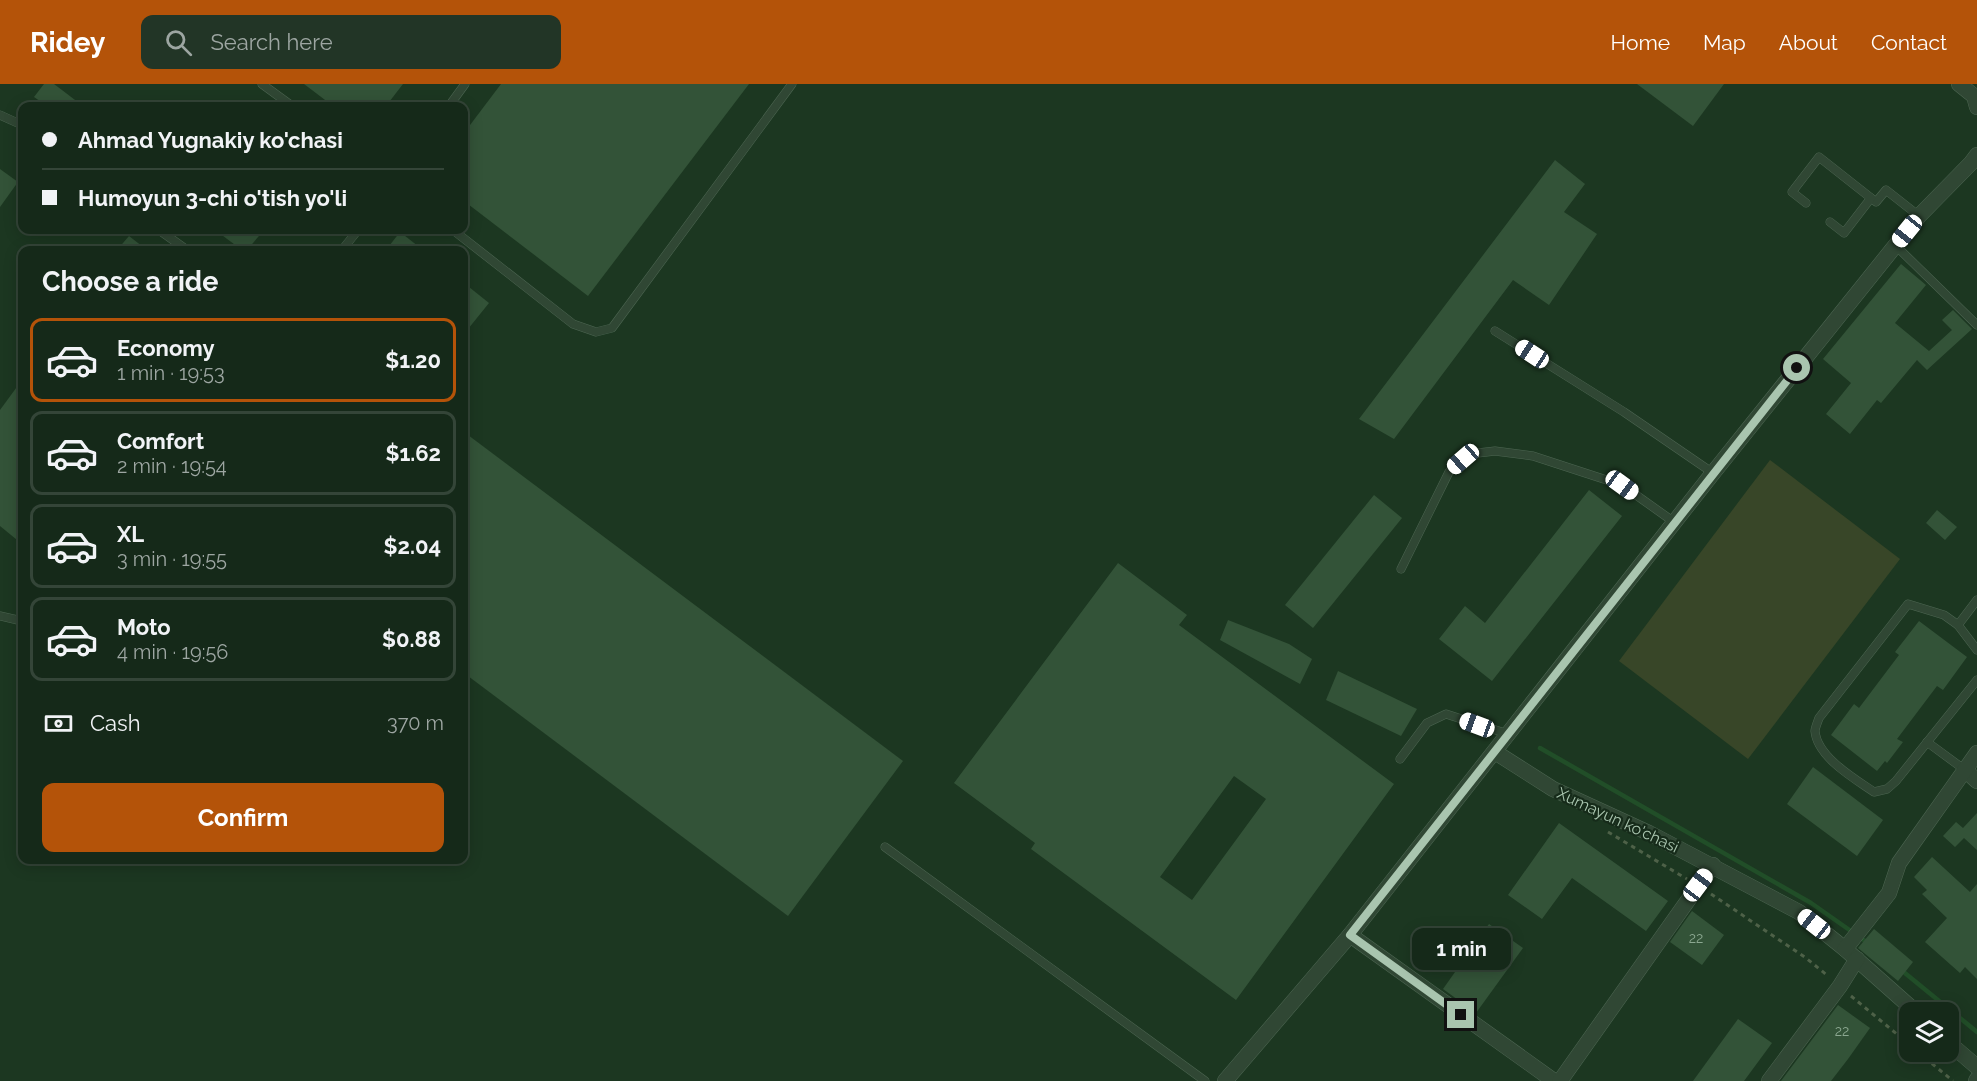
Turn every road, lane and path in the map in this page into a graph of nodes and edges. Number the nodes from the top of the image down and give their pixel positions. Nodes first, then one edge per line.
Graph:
1 (261, 84) edge
2 (465, 84) edge
3 (792, 84) edge
4 (1959, 84) edge
5 (286, 102) edge
6 (452, 102) edge
7 (1977, 107) edge
8 (0, 116) edge
9 (18, 123) edge
10 (1975, 162) edge
11 (1871, 198) junction
12 (1806, 203) dead end
13 (1918, 216) junction
14 (1830, 222) dead end
15 (165, 234) edge
16 (355, 234) edge
17 (458, 234) edge
18 (1895, 245) junction
19 (181, 246) edge
20 (345, 246) edge
21 (1977, 325) edge
22 (1495, 331) dead end
23 (1713, 473) junction
24 (1674, 522) junction
25 (1401, 569) dead end
26 (1977, 600) edge
27 (0, 616) edge
28 (18, 620) edge
29 (1958, 625) junction
30 (1977, 650) edge
31 (1977, 680) edge
32 (1508, 734) junction
33 (1928, 742) junction
34 (1495, 752) junction
35 (1977, 753) edge
36 (1400, 759) dead end
37 (1965, 770) junction
38 (1977, 782) edge
39 (885, 848) dead end
40 (1713, 865) junction
41 (1350, 935) junction
42 (1851, 954) junction
43 (1905, 1002) edge
44 (1959, 1052) edge
45 (1930, 1062) edge
46 (1977, 1068) edge
47 (1205, 1081) edge
48 (1225, 1081) edge
49 (1554, 1081) edge
50 (1560, 1081) edge
51 (1768, 1081) edge
52 (1953, 1081) edge

1 - 5 lane
2 - 6 lane
3 - 17 lane
4 - 7 street
8 - 9 lane
10 - 13 street
11 - 12 lane
11 - 13 lane
11 - 14 lane
13 - 18 street
15 - 19 lane
16 - 20 lane
18 - 21 lane
18 - 23 street
22 - 23 lane
23 - 24 street
24 - 25 lane
24 - 32 street
26 - 29 lane
27 - 28 lane
29 - 30 lane
29 - 33 lane
31 - 33 lane
32 - 34 street
32 - 36 lane
33 - 37 lane
34 - 40 street, Xumayun ko'chasi
34 - 41 street
35 - 37 street
37 - 38 street
37 - 42 street
39 - 47 lane
40 - 42 street, Xumayun ko'chasi
40 - 50 street
41 - 48 street
41 - 49 street
42 - 43 street, Xumayun ko'chasi
42 - 51 street
44 - 46 street
45 - 52 path

